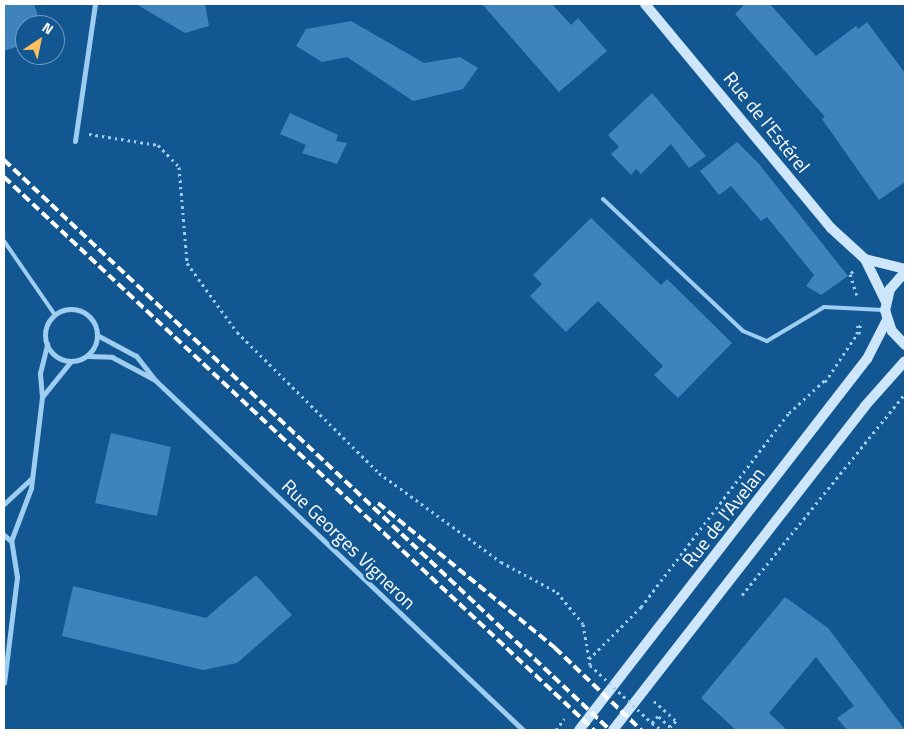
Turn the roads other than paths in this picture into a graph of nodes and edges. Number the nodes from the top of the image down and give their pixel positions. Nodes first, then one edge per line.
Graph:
1 (95, 4) edge
2 (645, 4) edge
3 (75, 141) dead end
4 (603, 199) dead end
5 (4, 241) edge
6 (865, 259) junction
7 (905, 270) edge
8 (886, 311) junction
9 (55, 315) junction
10 (97, 335) junction
11 (47, 344) junction
12 (905, 345) edge
13 (86, 356) junction
14 (71, 361) junction
15 (905, 361) edge
16 (155, 380) junction
17 (42, 397) junction
18 (31, 479) junction
19 (4, 504) edge
20 (4, 535) edge
21 (12, 541) junction
22 (4, 682) edge
23 (523, 730) edge
24 (579, 730) edge
25 (613, 730) edge

1 - 3 street
2 - 6 main road, Rue de l'Estérel
4 - 8 lane
5 - 9 lane
6 - 7 main road, Rue de l'Estérel
6 - 8 main road, Rue de l'Estérel
7 - 8 main road, Rue de l'Avelan
8 - 12 main road, Rue de l'Estérel
8 - 24 main road, Rue de l'Avelan
9 - 10 street
9 - 11 street
10 - 13 street
10 - 16 street, Rue Georges Vigneron
11 - 14 street
11 - 17 street
13 - 14 street
13 - 16 street, Rue Georges Vigneron
14 - 17 street
15 - 25 main road
16 - 23 street, Rue Georges Vigneron
17 - 18 street
18 - 19 street
18 - 21 street
20 - 21 street
21 - 22 street

